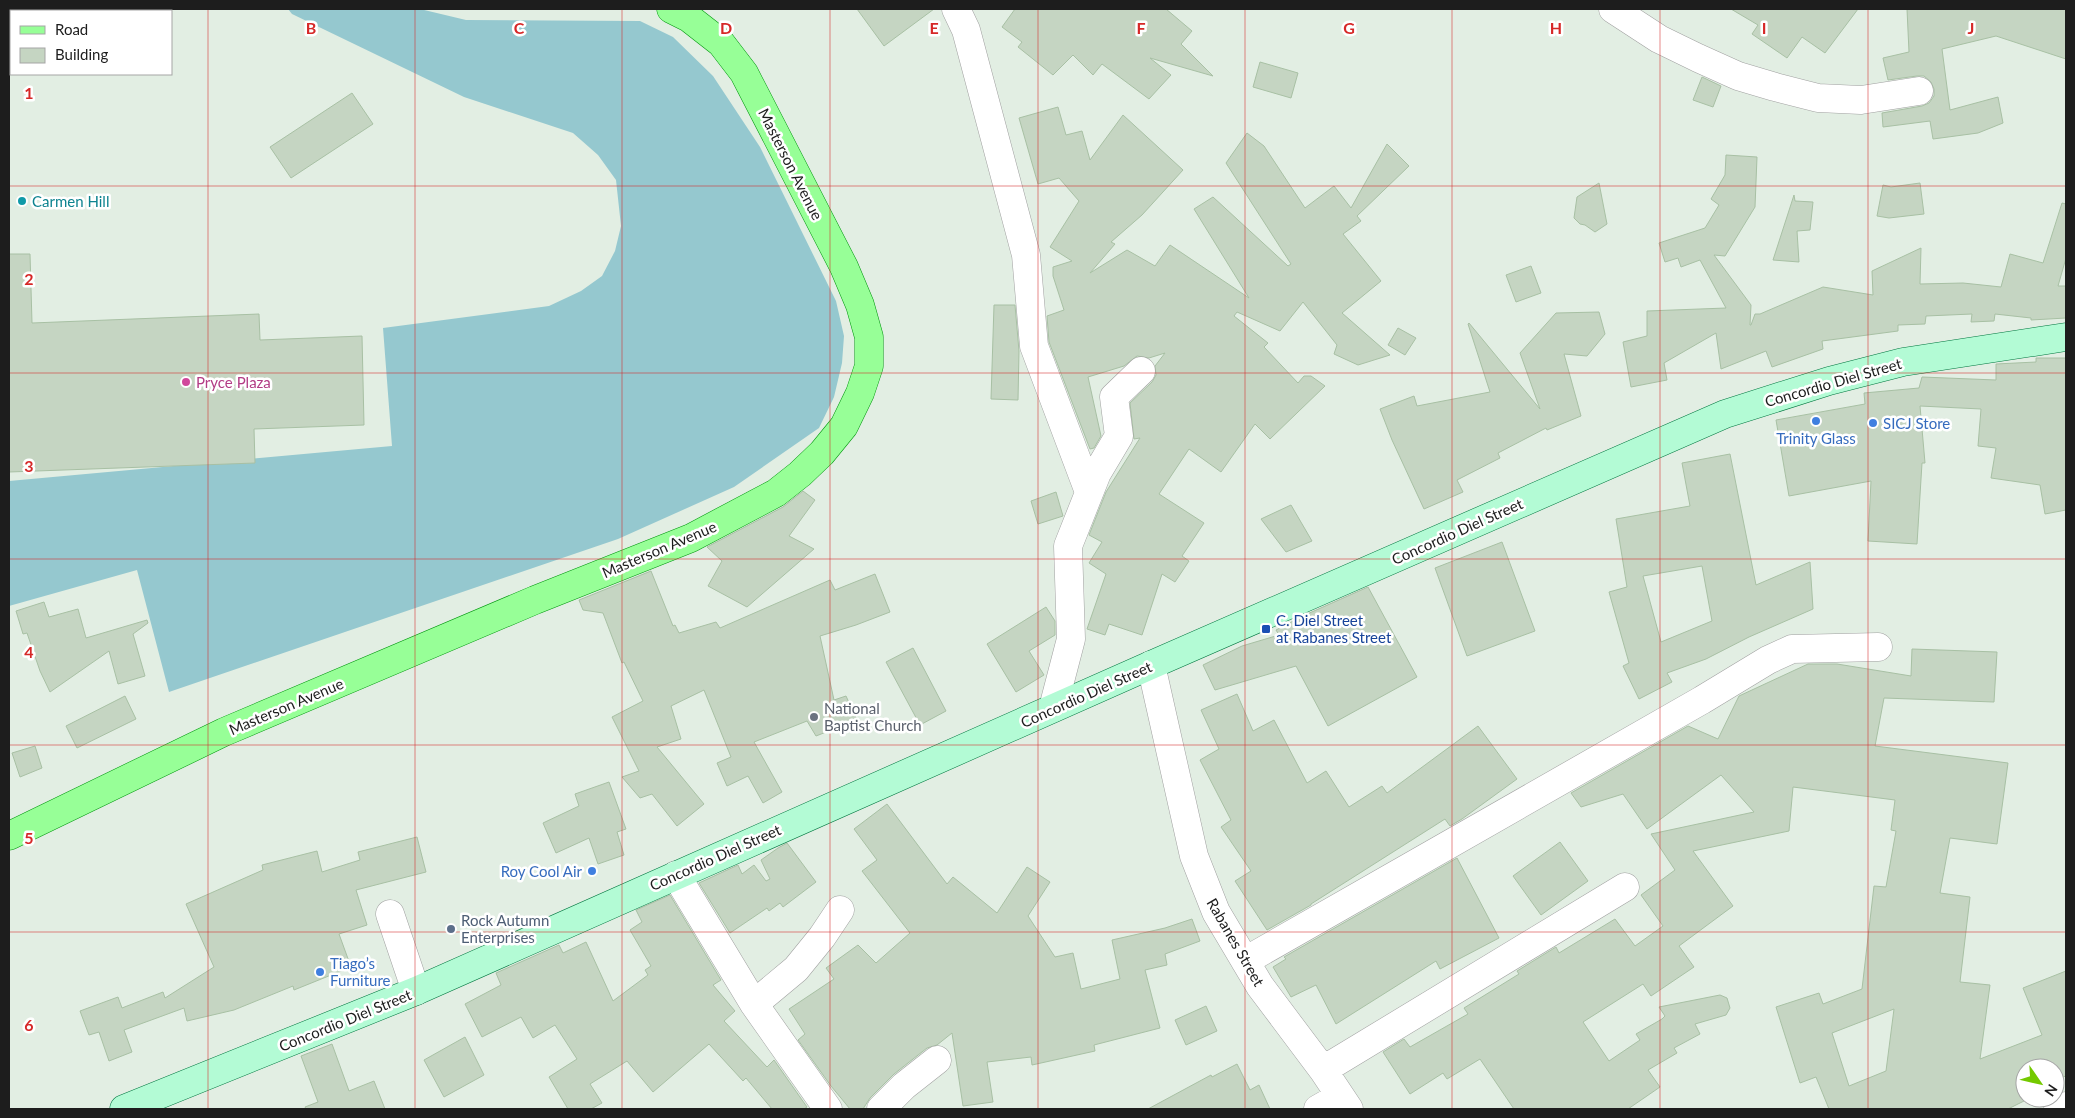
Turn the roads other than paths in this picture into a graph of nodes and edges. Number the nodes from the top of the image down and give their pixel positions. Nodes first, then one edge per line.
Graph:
1 (671, 9) edge
2 (956, 9) edge
3 (1613, 9) edge
4 (1919, 92) dead end
5 (2066, 337) edge
6 (1141, 372) dead end
7 (1089, 492) junction
8 (1878, 646) dead end
9 (1151, 665) junction
10 (1053, 708) junction
11 (9, 836) edge
12 (676, 875) junction
13 (1625, 886) dead end
14 (840, 910) dead end
15 (390, 914) dead end
16 (1246, 962) junction
17 (416, 992) junction
18 (754, 1004) junction
19 (937, 1060) dead end
20 (1323, 1070) junction
21 (1335, 1105) edge
22 (2066, 1106) edge
23 (124, 1109) edge
24 (828, 1109) edge
25 (881, 1109) edge
26 (2058, 1109) edge

1 - 11 main road, Masterson Avenue
2 - 7 street
3 - 4 street
5 - 9 main road, Concordio Diel Street
6 - 7 street
7 - 10 street
8 - 16 street
9 - 10 main road, Concordio Diel Street
9 - 16 street, Rabanes Street
10 - 12 main road, Concordio Diel Street
12 - 17 main road, Concordio Diel Street
12 - 18 street
13 - 20 street
14 - 18 street
15 - 17 street
16 - 20 street, Rabanes Street
17 - 23 main road, Concordio Diel Street
18 - 24 street
19 - 25 street
20 - 21 street, Rabanes Street
22 - 26 street

